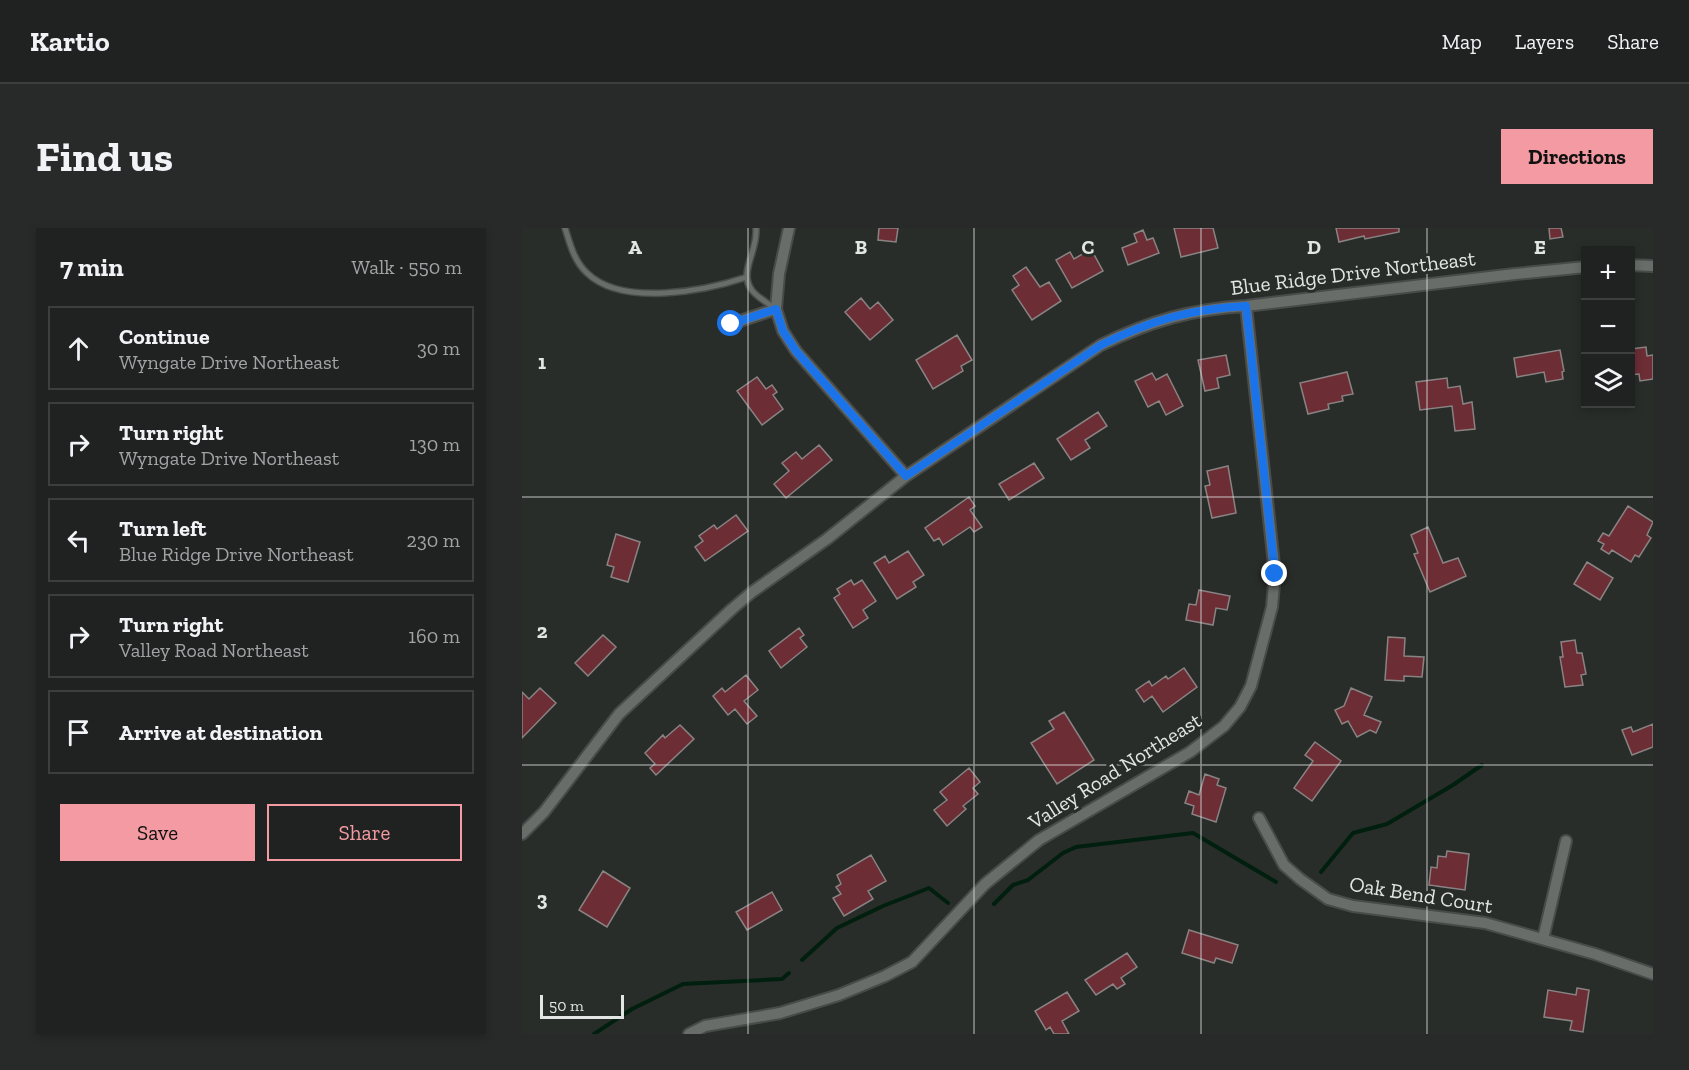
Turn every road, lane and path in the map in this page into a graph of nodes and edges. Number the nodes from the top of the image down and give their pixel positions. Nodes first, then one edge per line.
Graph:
1 (566, 228) edge
2 (756, 228) edge
3 (789, 228) edge
4 (1635, 265) edge
5 (1653, 266) edge
6 (1581, 267) edge
7 (747, 277) junction
8 (1246, 306) junction
9 (776, 309) junction
10 (731, 324) dead end
11 (906, 476) junction
12 (1259, 818) dead end
13 (522, 834) edge
14 (1566, 841) dead end
15 (1543, 939) junction
16 (1653, 974) edge
17 (689, 1034) edge

1 - 7 lane
2 - 7 lane
3 - 9 street
4 - 5 street
6 - 8 street, Blue Ridge Drive Northeast
7 - 9 lane
8 - 11 street, Blue Ridge Drive Northeast
8 - 17 street, Valley Road Northeast
9 - 10 street
9 - 11 street
11 - 13 street, Blue Ridge Drive Northeast
12 - 15 street, Oak Bend Court
14 - 15 street
15 - 16 street, Oak Bend Court

